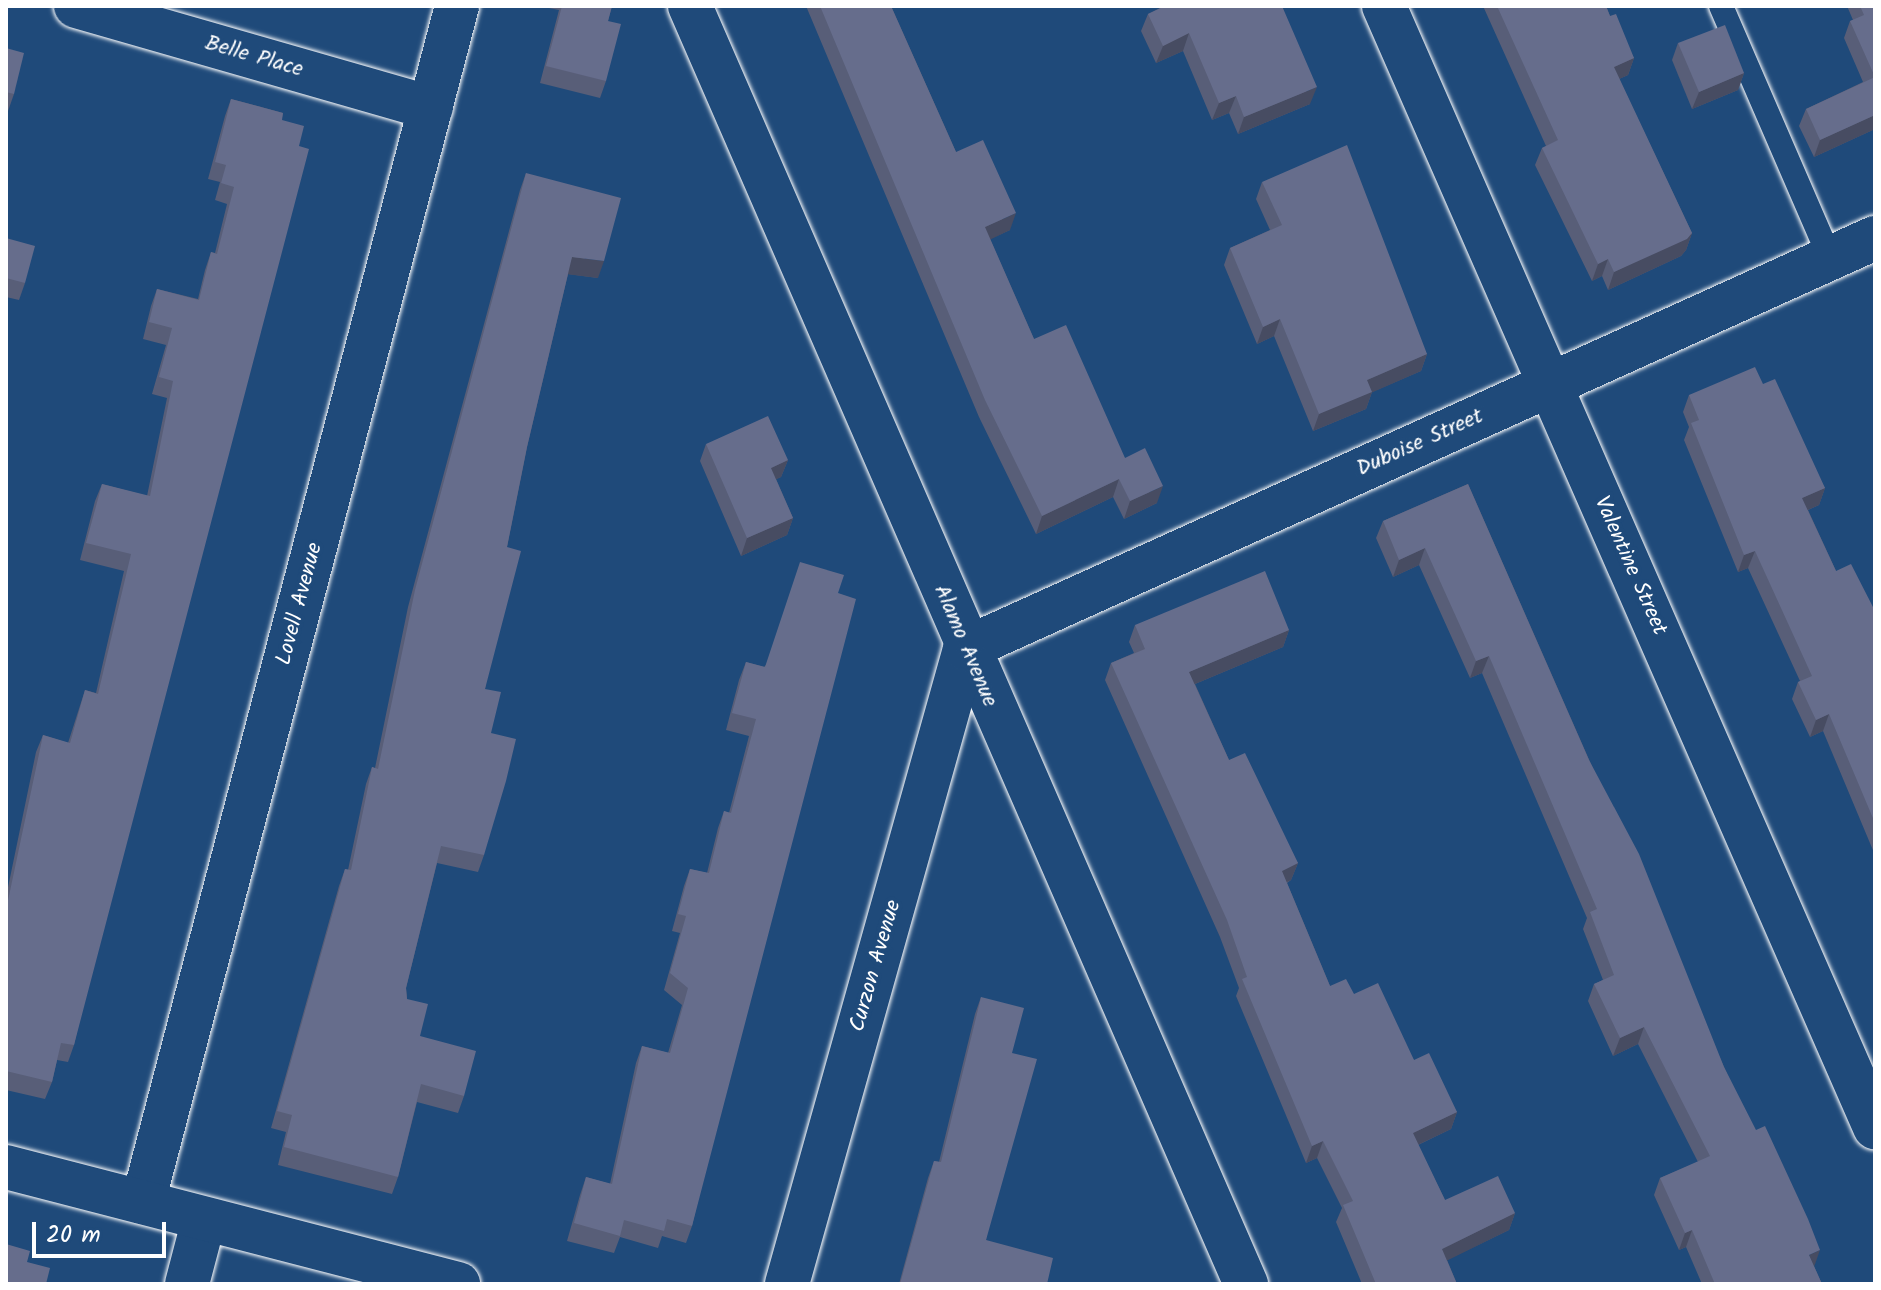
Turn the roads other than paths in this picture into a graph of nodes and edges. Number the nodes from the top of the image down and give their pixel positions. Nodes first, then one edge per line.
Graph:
1 (76, 6) edge
2 (457, 6) edge
3 (690, 6) edge
4 (1384, 6) edge
5 (1721, 6) edge
6 (431, 108) junction
7 (1875, 238) edge
8 (1830, 258) junction
9 (1550, 384) junction
10 (965, 649) junction
11 (1875, 1127) edge
12 (6, 1167) edge
13 (143, 1202) junction
14 (204, 1219) junction
15 (187, 1284) edge
16 (458, 1284) edge
17 (787, 1284) edge
18 (1246, 1284) edge

1 - 6 street, Belle Place
2 - 6 street, Lovell Avenue
3 - 10 street, Alamo Avenue
4 - 9 street, Valentine Street
5 - 8 lane
6 - 13 street, Lovell Avenue
7 - 8 street, Duboise Street
8 - 9 street, Duboise Street
9 - 10 street, Duboise Street
9 - 11 street, Valentine Street
10 - 17 street, Curzon Avenue
10 - 18 street, Alamo Avenue
12 - 13 street
13 - 14 street
14 - 15 street
14 - 16 street

